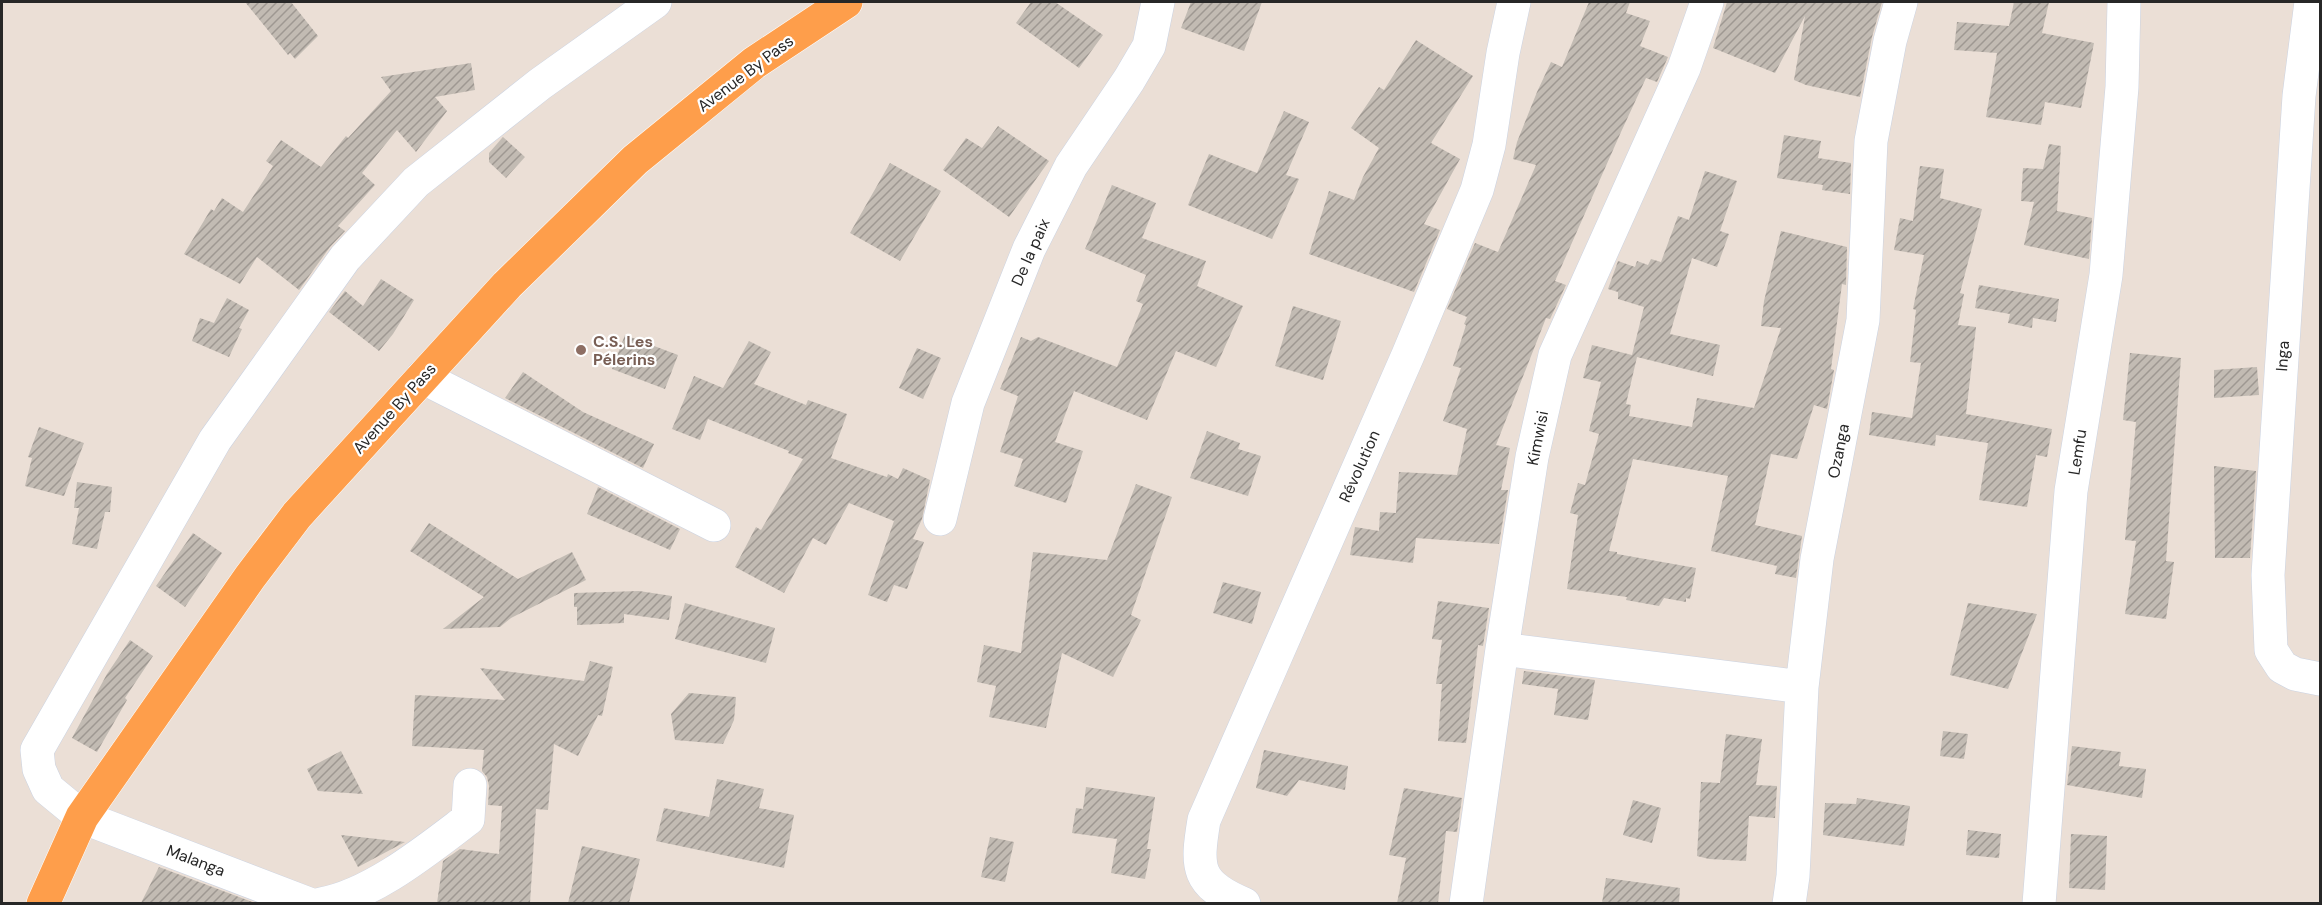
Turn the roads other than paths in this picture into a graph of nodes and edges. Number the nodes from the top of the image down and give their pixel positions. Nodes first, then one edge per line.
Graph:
1 (655, 2) edge
2 (846, 2) edge
3 (1158, 2) edge
4 (1514, 2) edge
5 (1707, 2) edge
6 (1901, 2) edge
7 (2124, 2) edge
8 (2311, 2) edge
9 (422, 377) junction
10 (940, 519) dead end
11 (714, 525) dead end
12 (1502, 650) junction
13 (2320, 679) edge
14 (1802, 687) junction
15 (470, 785) dead end
16 (82, 817) junction
17 (43, 903) edge
18 (309, 903) edge
19 (321, 903) edge
20 (1244, 903) edge
21 (1466, 903) edge
22 (1789, 903) edge
23 (2038, 903) edge

1 - 16 street, Malanga
2 - 9 highway, Avenue By Pass
3 - 10 street, De la paix
4 - 20 street, Révolution
5 - 12 street, Kimwisi
6 - 14 street, Ozanga
7 - 23 street, Lemfu
8 - 13 street, Inga
9 - 11 street
9 - 16 highway, Avenue By Pass
12 - 14 street
12 - 21 street, Kimwisi
14 - 22 street, Ozanga
15 - 19 street
16 - 17 highway, Avenue By Pass
16 - 18 street, Malanga

